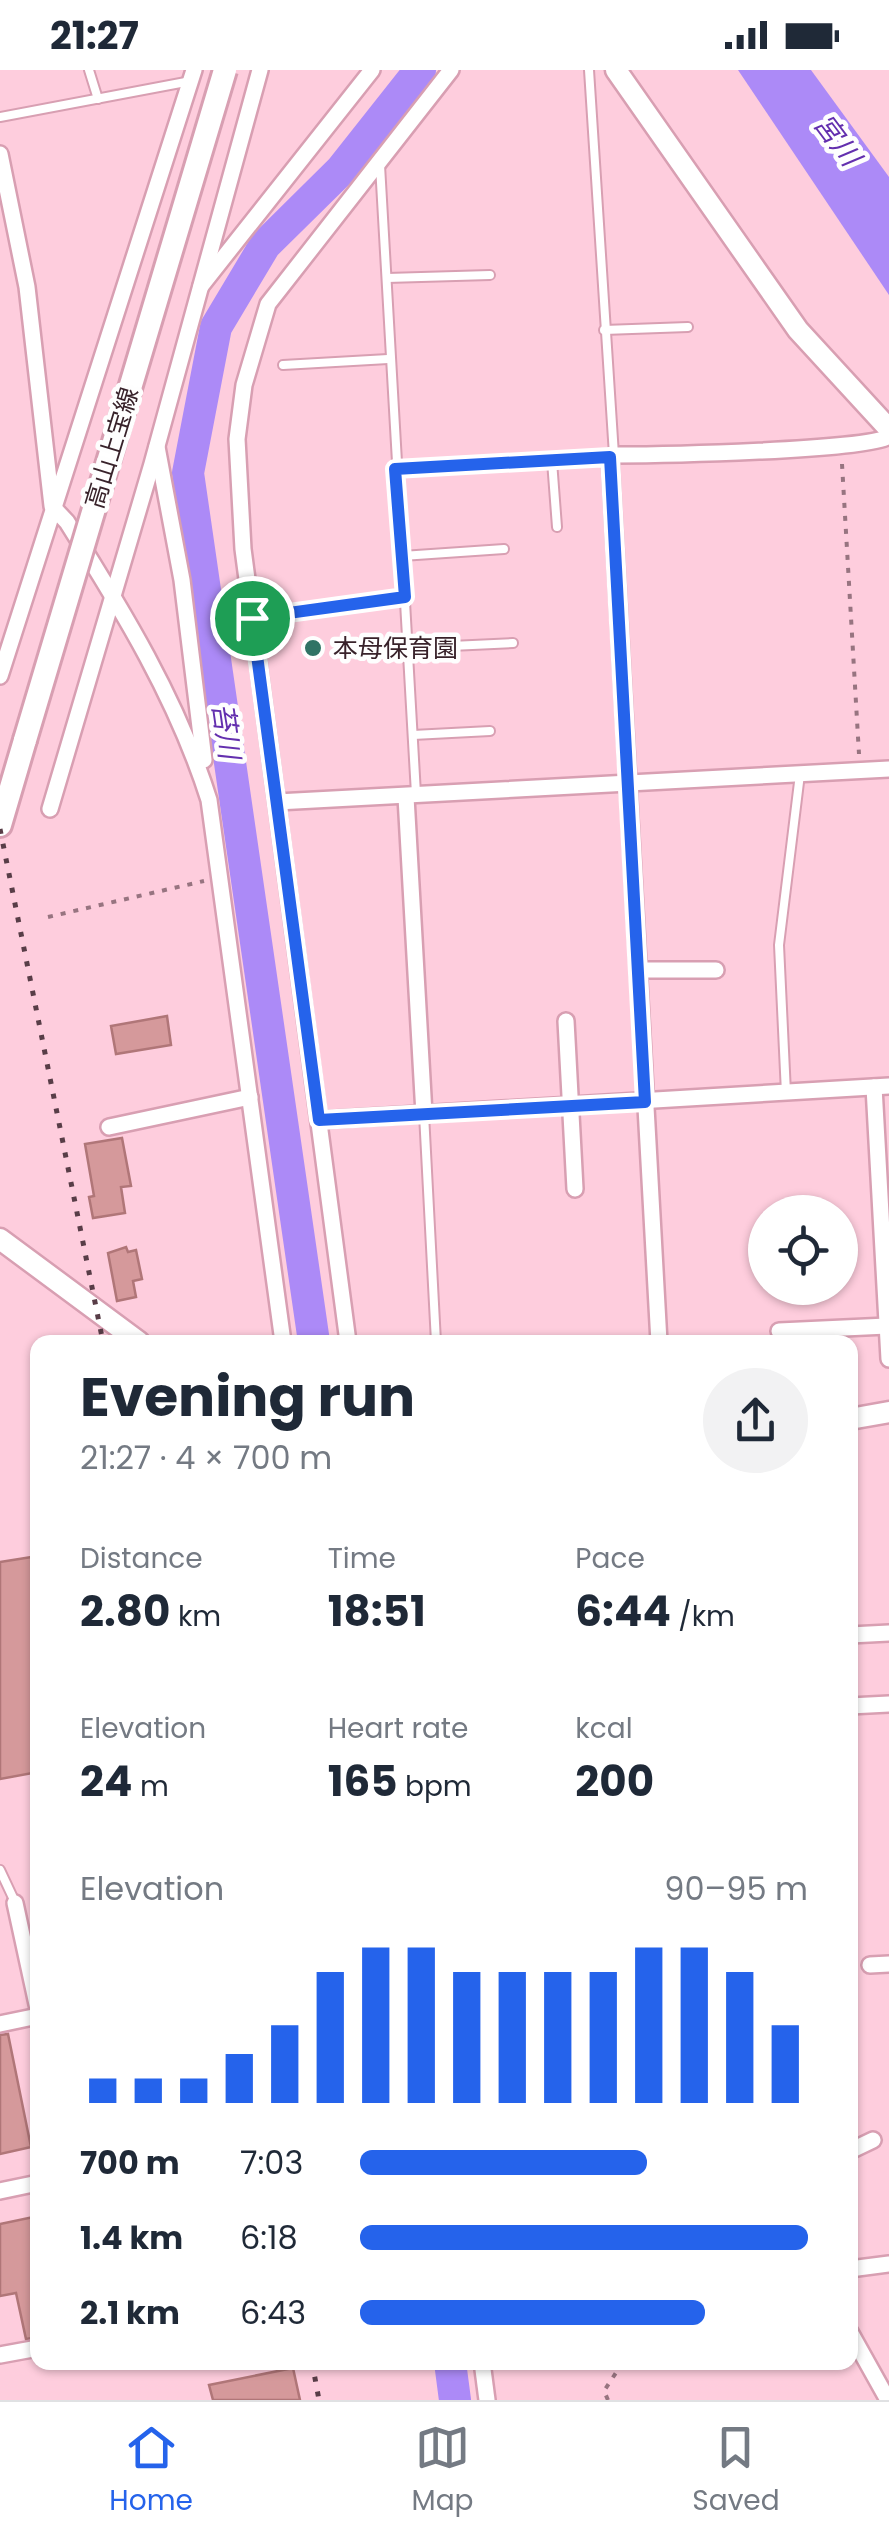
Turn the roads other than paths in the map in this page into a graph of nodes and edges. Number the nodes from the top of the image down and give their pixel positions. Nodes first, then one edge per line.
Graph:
1 (89, 70) edge
2 (260, 70) edge
3 (372, 70) edge
4 (451, 70) edge
5 (589, 70) edge
6 (616, 70) edge
7 (205, 74) edge
8 (98, 98) junction
9 (0, 117) edge
10 (0, 154) edge
11 (379, 160) junction
12 (490, 275) dead end
13 (386, 278) junction
14 (197, 291) junction
15 (688, 327) dead end
16 (604, 330) junction
17 (388, 359) junction
18 (283, 364) dead end
19 (889, 432) edge
20 (156, 444) junction
21 (612, 456) junction
22 (552, 461) junction
23 (395, 469) junction
24 (52, 506) junction
25 (556, 526) dead end
26 (504, 548) dead end
27 (402, 556) junction
28 (111, 593) junction
29 (405, 597) junction
30 (252, 618) junction
31 (513, 643) dead end
32 (408, 648) junction
33 (0, 676) edge
34 (490, 731) dead end
35 (414, 735) junction
36 (889, 769) edge
37 (800, 774) junction
38 (629, 782) junction
39 (411, 795) junction
40 (209, 800) junction
41 (277, 802) junction
42 (50, 809) dead end
43 (0, 826) edge
44 (638, 970) junction
45 (716, 970) dead end
46 (566, 1020) dead end
47 (882, 1087) edge
48 (786, 1094) junction
49 (250, 1097) junction
50 (645, 1102) junction
51 (572, 1106) junction
52 (424, 1114) junction
53 (319, 1120) junction
54 (110, 1127) dead end
55 (575, 1189) dead end
56 (0, 1239) edge
57 (887, 1326) edge
58 (779, 1331) dead end
59 (130, 1335) edge
60 (282, 1335) edge
61 (347, 1335) edge
62 (436, 1335) edge
63 (659, 1335) edge
64 (889, 1360) edge
65 (889, 1412) edge
66 (858, 1418) edge
67 (889, 1633) edge
68 (858, 1635) edge
69 (889, 1704) edge
70 (858, 1706) edge
71 (0, 1870) edge
72 (15, 1903) joint
73 (30, 1924) edge
74 (19, 1926) junction
75 (889, 1964) edge
76 (870, 1965) dead end
77 (30, 1976) edge
78 (30, 2015) edge
79 (0, 2024) edge
80 (873, 2140) dead end
81 (858, 2147) edge
82 (30, 2185) edge
83 (0, 2191) edge
84 (889, 2264) edge
85 (858, 2268) edge
86 (858, 2346) edge
87 (30, 2349) edge
88 (0, 2355) edge
89 (483, 2370) edge
90 (487, 2400) edge
91 (888, 2400) edge

1 - 8 lane
2 - 14 street
3 - 14 street
4 - 11 street
5 - 16 lane
6 - 19 street
7 - 8 lane
7 - 24 street
7 - 43 main road, 高山上宝線, bridge
8 - 9 lane
10 - 24 street
11 - 13 lane
11 - 30 street
12 - 13 lane
13 - 17 lane
14 - 20 street
15 - 16 lane
16 - 21 lane
17 - 18 lane
17 - 23 lane
19 - 21 street
20 - 28 street
20 - 40 street
21 - 22 lane
21 - 38 street
22 - 23 lane
22 - 25 lane
23 - 27 lane
24 - 28 street
24 - 33 street
26 - 27 lane
27 - 29 lane
28 - 40 street
28 - 42 street
29 - 30 lane
29 - 32 lane
30 - 41 street
31 - 32 lane
32 - 35 lane
34 - 35 lane
35 - 39 lane
36 - 37 street
37 - 38 street
37 - 48 lane
38 - 39 street
38 - 44 street
39 - 41 street
39 - 52 street
40 - 49 street
41 - 53 street
44 - 45 street
44 - 50 street
46 - 51 street
47 - 48 street
47 - 57 street
48 - 50 street
49 - 54 street
49 - 60 street
50 - 51 street
50 - 63 street
51 - 52 street
51 - 55 street
52 - 53 street
52 - 62 lane
53 - 61 street
56 - 59 street
57 - 58 street
57 - 64 street
65 - 66 street
67 - 68 street
69 - 70 street
71 - 72 lane
72 - 74 street
73 - 74 street
74 - 77 street
75 - 76 street
78 - 79 street
80 - 81 street
82 - 83 street
84 - 85 street
86 - 91 street
87 - 88 street
89 - 90 street

